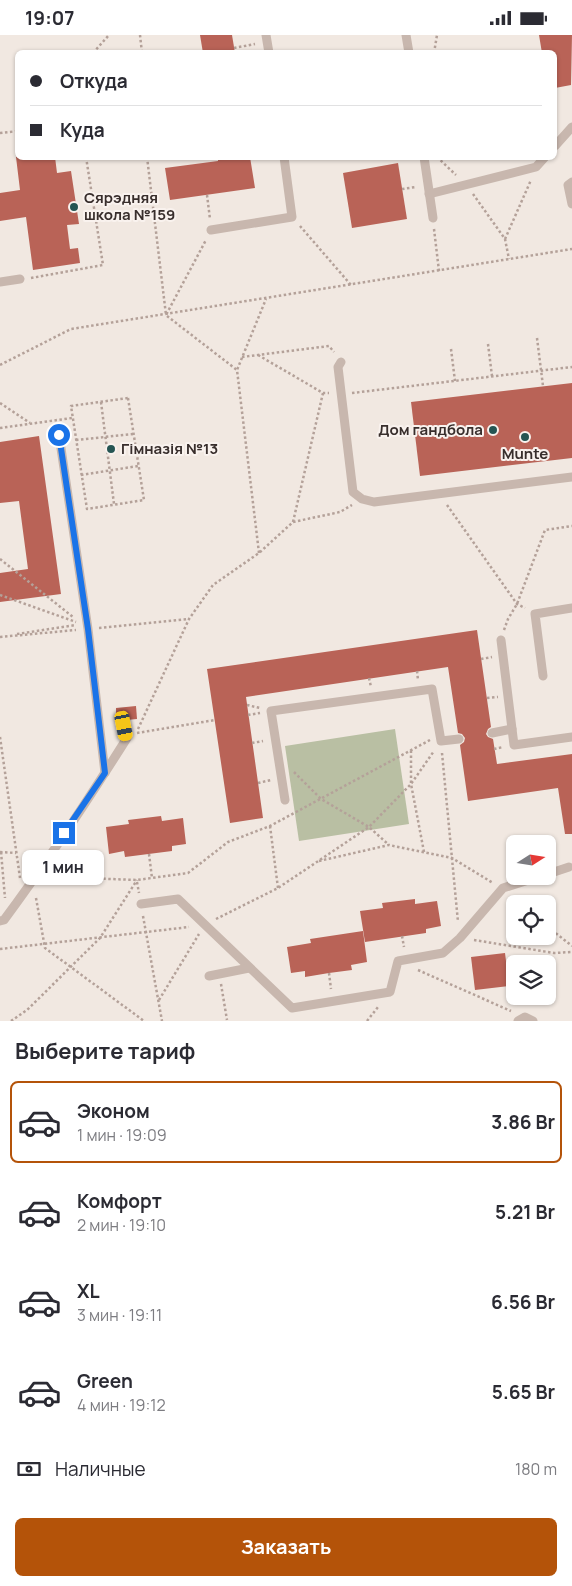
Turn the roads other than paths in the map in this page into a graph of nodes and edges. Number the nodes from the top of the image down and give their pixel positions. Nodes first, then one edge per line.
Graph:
1 (406, 35) edge
2 (408, 50) edge
3 (572, 127) edge
4 (557, 144) edge
5 (284, 160) edge
6 (424, 160) edge
7 (542, 160) edge
8 (572, 181) edge
9 (429, 194) junction
10 (572, 204) edge
11 (433, 218) road end
12 (211, 230) road end
13 (20, 279) road end
14 (0, 282) edge
15 (341, 362) road end
16 (59, 435) dead end
17 (572, 477) edge
18 (572, 608) edge
19 (501, 639) dead end
20 (543, 677) dead end
21 (124, 726) dead end
22 (512, 729) junction
23 (492, 733) dead end
24 (572, 737) edge
25 (459, 739) dead end
26 (105, 773) junction
27 (285, 800) dead end
28 (569, 867) dead end
29 (556, 871) edge
30 (515, 885) edge
31 (141, 904) road end
32 (0, 921) edge
33 (250, 969) junction
34 (209, 976) dead end

1 - 2 lane
3 - 4 lane
5 - 12 lane
6 - 9 lane
7 - 9 lane
8 - 10 lane
9 - 11 lane
13 - 14 lane
15 - 17 lane
16 - 26 lane
18 - 20 lane
19 - 22 lane
21 - 26 lane
22 - 23 lane
22 - 24 lane
25 - 27 lane
26 - 32 lane
28 - 29 lane
30 - 33 lane
31 - 33 lane
33 - 34 lane

